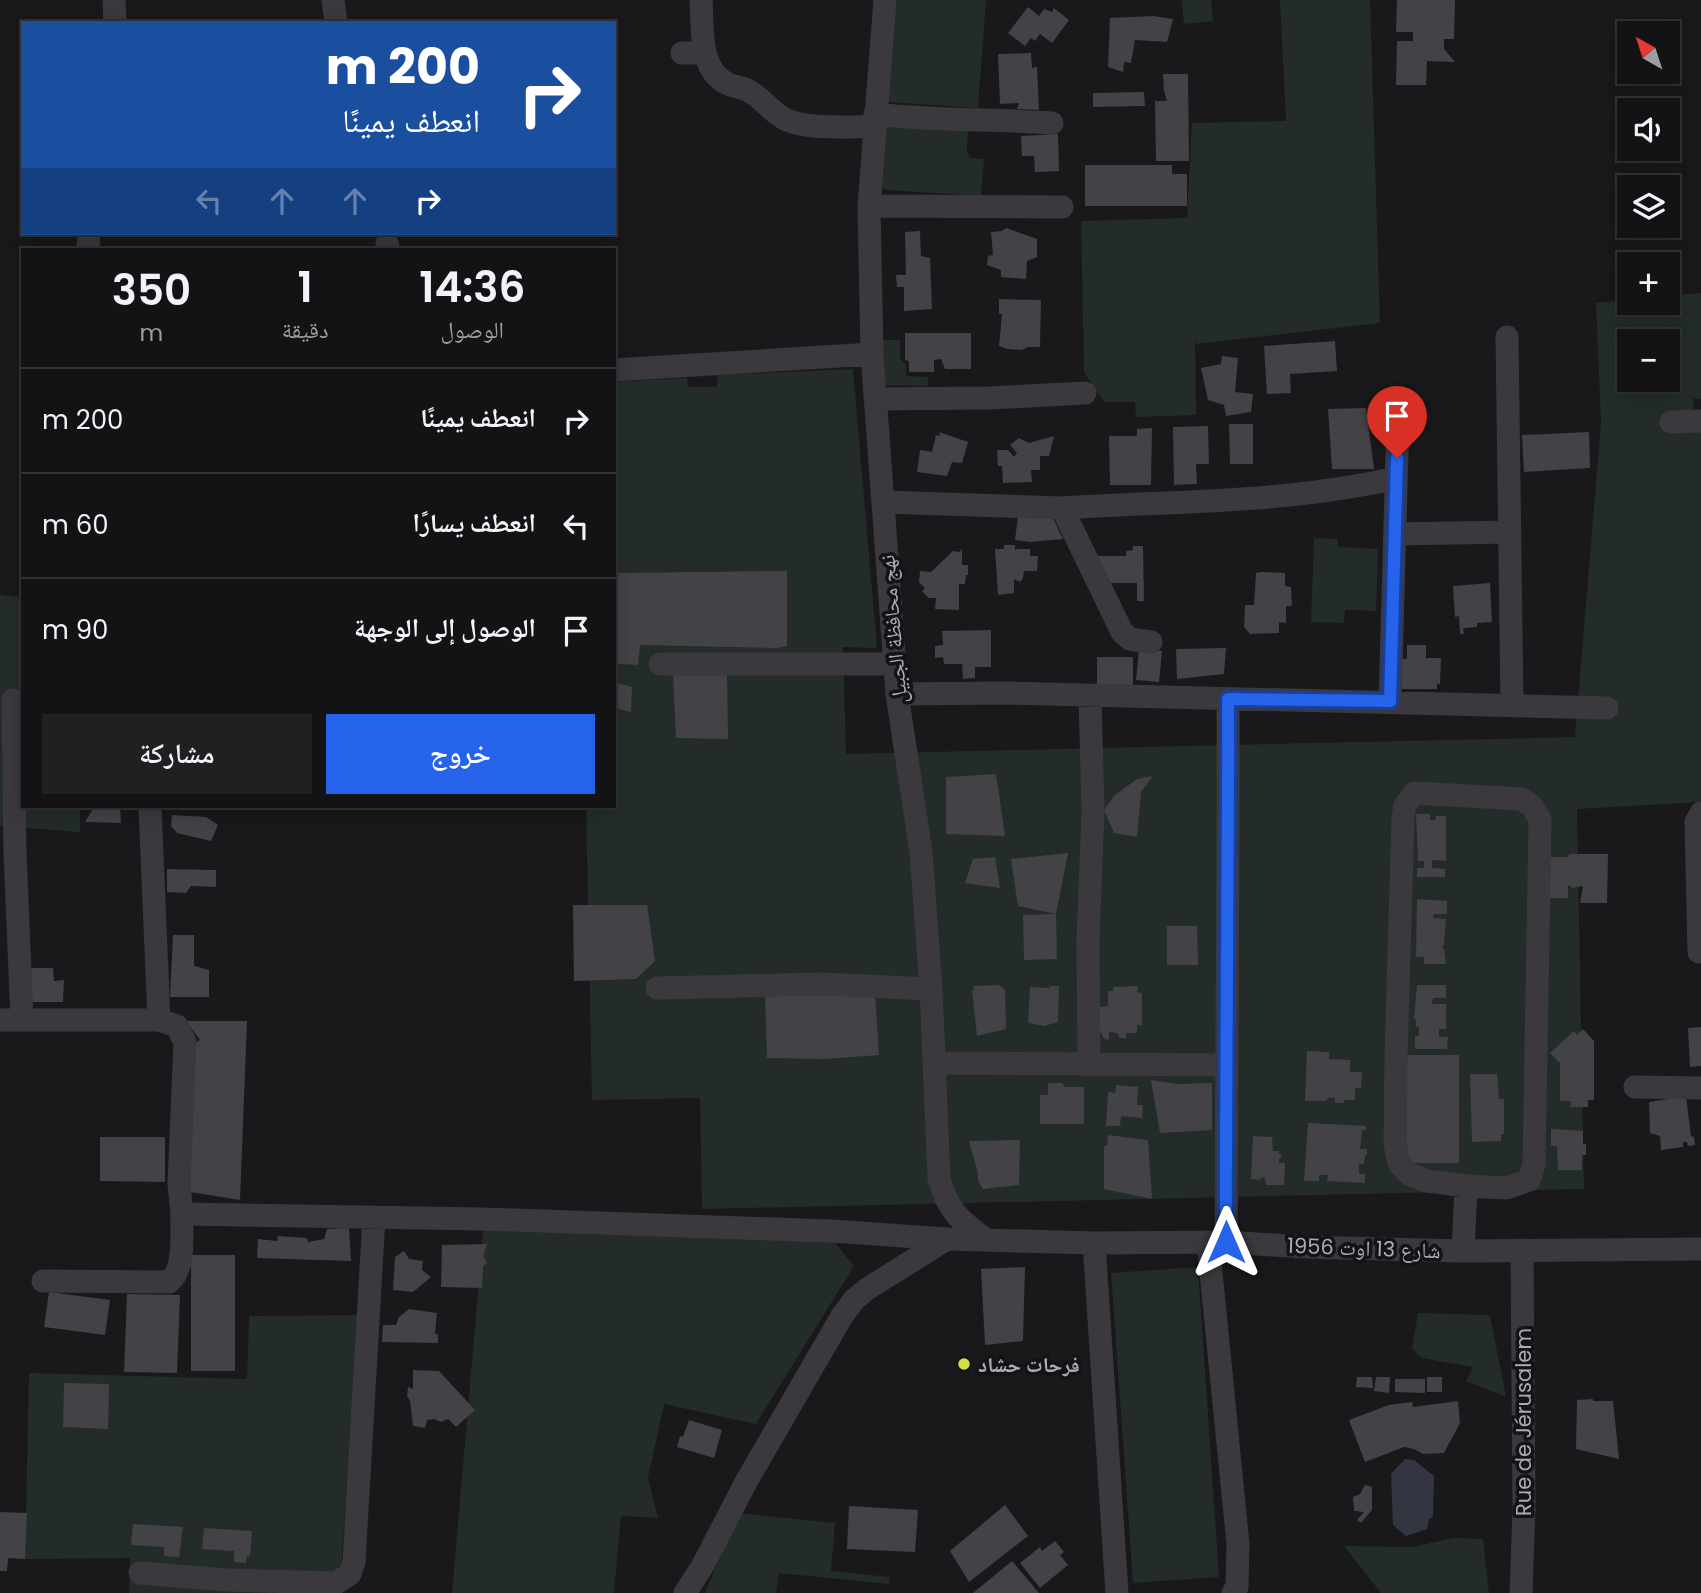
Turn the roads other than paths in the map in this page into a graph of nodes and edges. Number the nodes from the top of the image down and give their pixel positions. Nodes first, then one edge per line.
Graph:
1 (114, 0) edge
2 (333, 0) edge
3 (701, 0) edge
4 (885, 0) edge
5 (115, 21) edge
6 (336, 21) edge
7 (682, 53) dead end
8 (705, 53) junction
9 (874, 121) junction
10 (1052, 123) dead end
11 (869, 206) junction
12 (1062, 207) dead end
13 (1507, 337) dead end
14 (872, 355) junction
15 (616, 370) edge
16 (1085, 393) dead end
17 (876, 399) junction
18 (1398, 419) dead end
19 (1701, 421) edge
20 (1671, 422) dead end
21 (1396, 478) junction
22 (884, 502) junction
23 (1062, 508) junction
24 (1510, 532) junction
25 (1395, 534) junction
26 (1151, 642) dead end
27 (660, 664) dead end
28 (895, 664) junction
29 (897, 694) junction
30 (1090, 697) junction
31 (1228, 699) junction
32 (13, 700) dead end
33 (1390, 701) junction
34 (1512, 705) junction
35 (1607, 708) dead end
36 (150, 808) edge
37 (1701, 813) edge
38 (1699, 952) dead end
39 (657, 988) dead end
40 (931, 989) junction
41 (11, 1020) edge
42 (159, 1020) junction
43 (934, 1063) junction
44 (1088, 1065) junction
45 (1226, 1065) junction
46 (1636, 1087) dead end
47 (1701, 1088) edge
48 (1466, 1186) junction
49 (182, 1214) junction
50 (374, 1217) junction
51 (947, 1239) junction
52 (985, 1239) junction
53 (1217, 1242) junction
54 (1094, 1243) junction
55 (1701, 1249) edge
56 (1522, 1250) junction
57 (1463, 1251) junction
58 (43, 1281) dead end
59 (140, 1573) dead end
60 (685, 1593) edge
61 (1118, 1593) edge
62 (1233, 1593) edge
63 (1521, 1593) edge

1 - 5 street
2 - 6 street
3 - 8 street
4 - 9 street, نهج محافظة الجبيل
7 - 8 street
8 - 9 street
9 - 10 street
9 - 11 street, نهج محافظة الجبيل
11 - 12 street
11 - 14 street, نهج محافظة الجبيل
13 - 24 street
14 - 15 street
14 - 17 street, نهج محافظة الجبيل
16 - 17 street
17 - 22 street, نهج محافظة الجبيل
18 - 21 street
19 - 20 street
21 - 23 street
21 - 25 street
22 - 23 street
22 - 28 street, نهج محافظة الجبيل
23 - 26 street
24 - 25 street
24 - 34 street
25 - 33 street
27 - 28 street
28 - 29 street, نهج محافظة الجبيل
29 - 30 street
29 - 40 street, نهج محافظة الجبيل
30 - 31 street
30 - 44 street
31 - 33 street
31 - 45 street
32 - 41 street
33 - 34 street
34 - 35 street
36 - 42 street
37 - 38 street
39 - 40 street
40 - 43 street, نهج محافظة الجبيل
41 - 42 street
42 - 49 street
43 - 44 street
43 - 52 street, نهج محافظة الجبيل
44 - 45 street
45 - 53 street
46 - 47 street
48 - 48 street
48 - 57 street
49 - 50 street, شارع 13 اوت 1956
49 - 58 street
50 - 51 street, شارع 13 اوت 1956
50 - 59 street
51 - 52 street, شارع 13 اوت 1956
51 - 60 street
52 - 54 street, شارع 13 اوت 1956
53 - 54 street, شارع 13 اوت 1956
53 - 57 street, شارع 13 اوت 1956
53 - 62 street
54 - 61 street
55 - 56 street, شارع 13 اوت 1956
56 - 57 street, شارع 13 اوت 1956
56 - 63 street, Rue de Jérusalem

